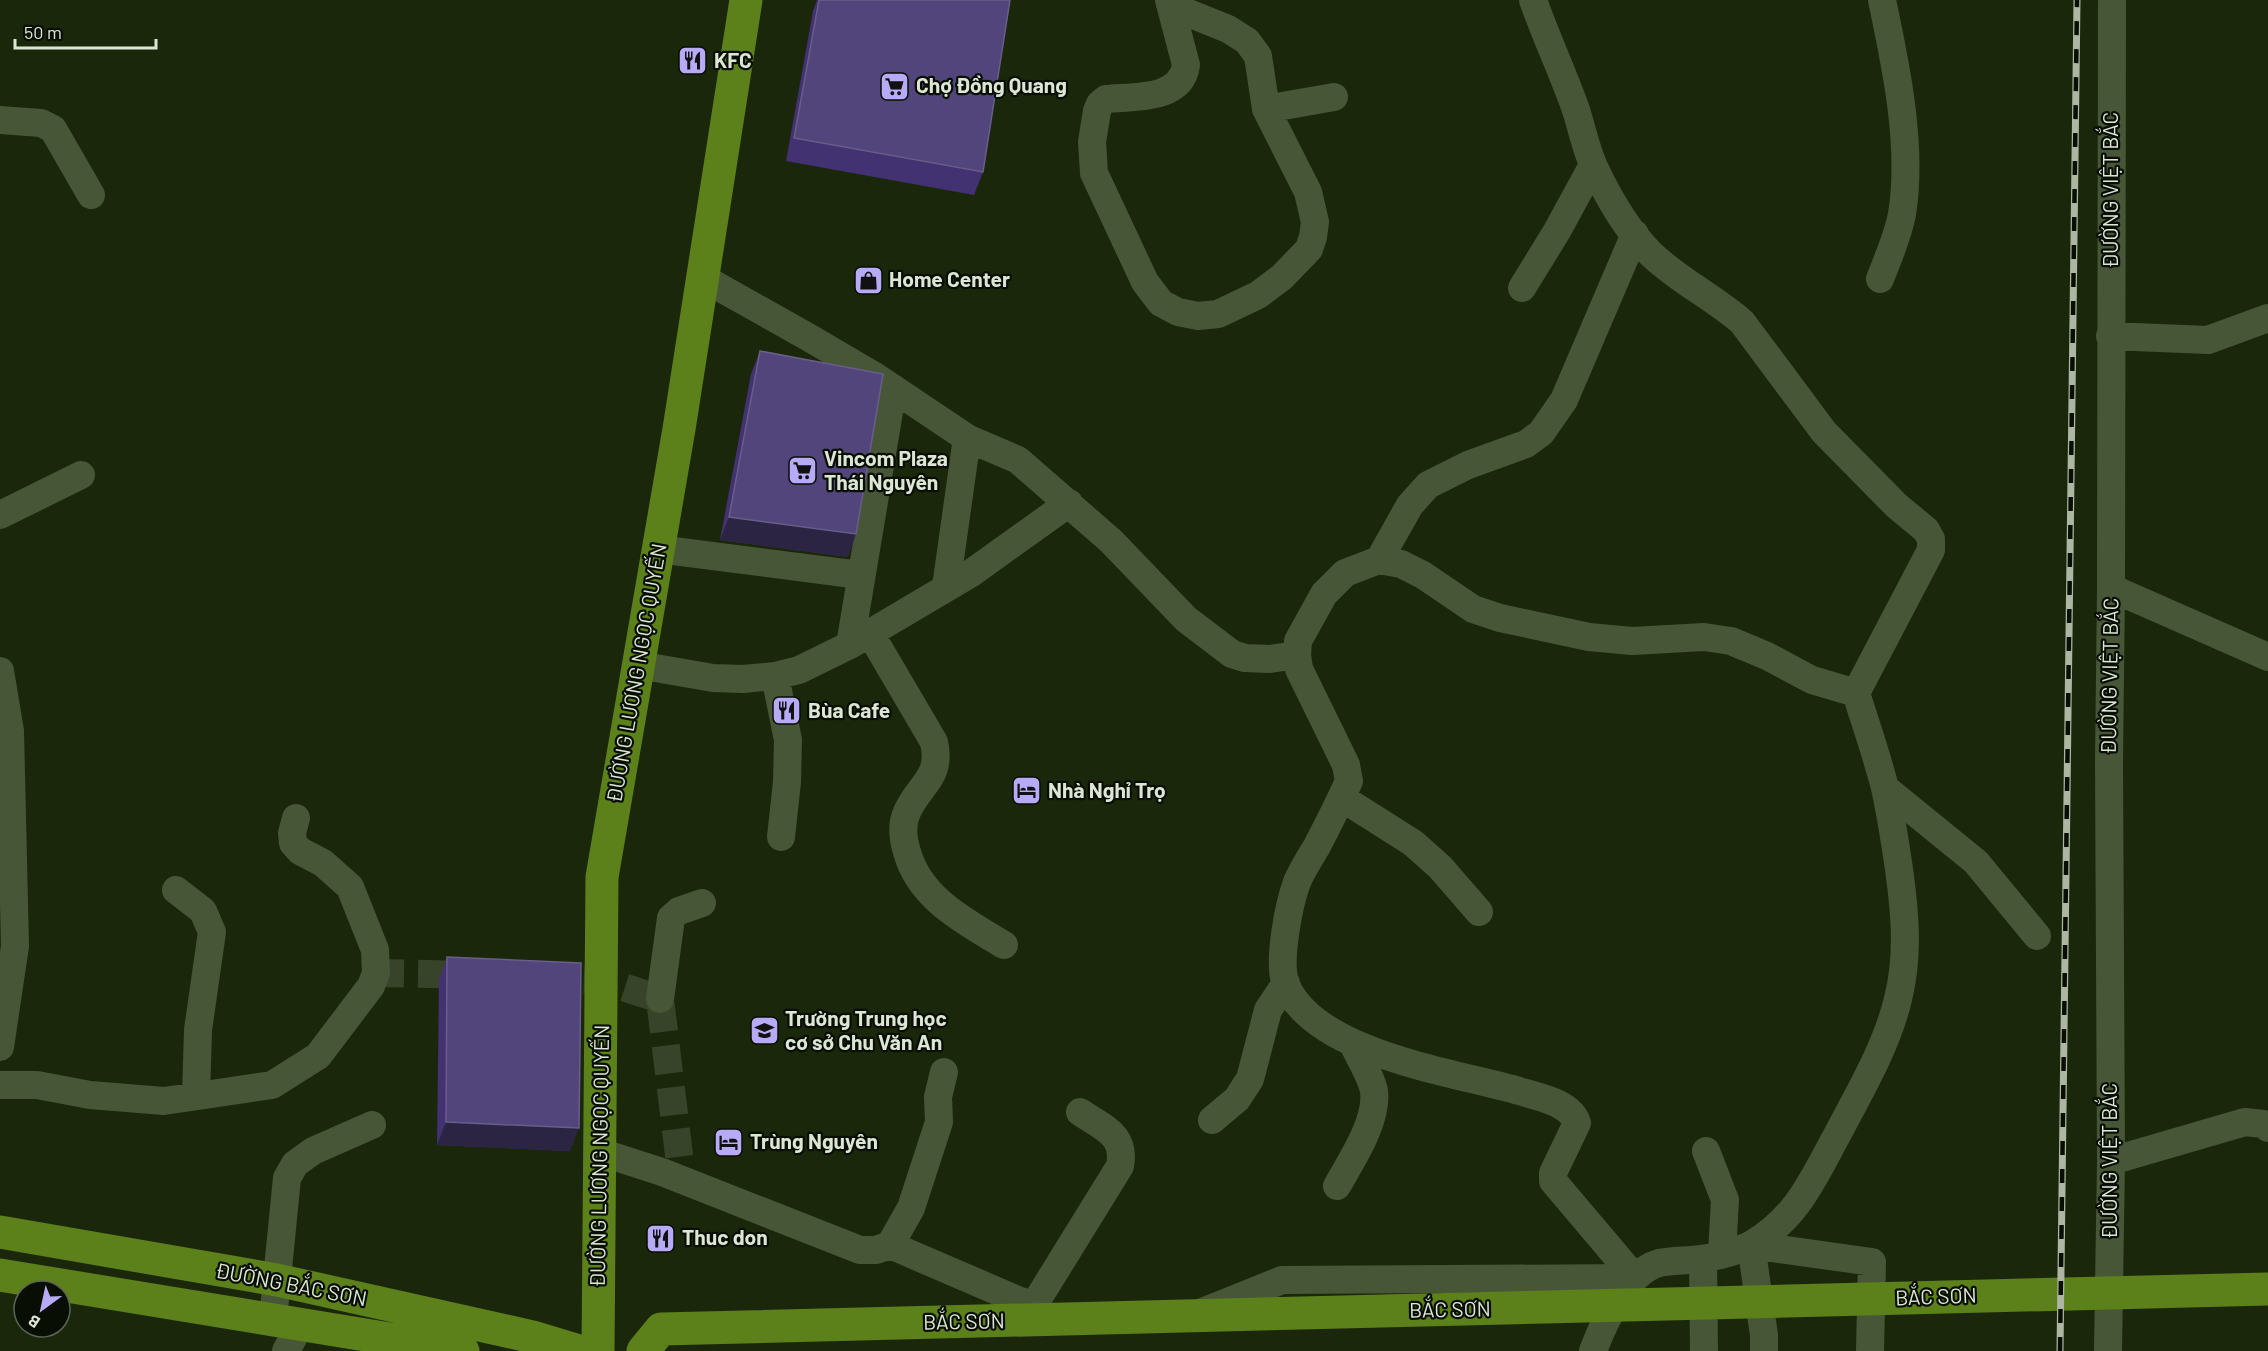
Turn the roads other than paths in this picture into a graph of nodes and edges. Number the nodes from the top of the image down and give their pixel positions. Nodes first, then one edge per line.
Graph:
1 (746, 0) edge
2 (1533, 0) edge
3 (1882, 0) edge
4 (2112, 0) edge
5 (1170, 3) edge
6 (1335, 97) dead end
7 (1266, 109) junction
8 (0, 120) edge
9 (1593, 165) junction
10 (92, 195) dead end
11 (1635, 234) junction
12 (702, 278) junction
13 (1880, 279) dead end
14 (1522, 288) dead end
15 (2268, 318) edge
16 (2110, 336) junction
17 (892, 388) junction
18 (968, 438) junction
19 (81, 475) dead end
20 (1069, 503) junction
21 (0, 515) edge
22 (658, 549) junction
23 (1379, 560) junction
24 (860, 575) junction
25 (946, 587) junction
26 (2111, 588) junction
27 (860, 639) junction
28 (1297, 656) junction
29 (2268, 657) edge
30 (638, 665) junction
31 (0, 671) edge
32 (775, 676) junction
33 (1856, 693) junction
34 (5, 731) edge
35 (1885, 788) junction
36 (1342, 798) junction
37 (296, 818) dead end
38 (781, 837) dead end
39 (7, 875) edge
40 (176, 890) dead end
41 (702, 903) dead end
42 (1479, 912) dead end
43 (2037, 936) dead end
44 (1004, 945) dead end
45 (1286, 983) junction
46 (660, 999) dead end
47 (1353, 1044) junction
48 (0, 1047) edge
49 (944, 1072) dead end
50 (0, 1085) edge
51 (196, 1096) junction
52 (1080, 1112) dead end
53 (1212, 1120) dead end
54 (372, 1125) dead end
55 (2268, 1128) edge
56 (1706, 1151) dead end
57 (600, 1152) junction
58 (2111, 1161) junction
59 (1337, 1186) dead end
60 (0, 1232) edge
61 (890, 1245) junction
62 (1751, 1245) junction
63 (1712, 1256) junction
64 (0, 1275) edge
65 (1635, 1278) junction
66 (276, 1280) junction
67 (2268, 1288) edge
68 (1190, 1316) junction
69 (284, 1331) edge
70 (463, 1351) edge
71 (579, 1351) edge
72 (598, 1351) edge
73 (643, 1351) edge
74 (1593, 1351) edge
75 (1704, 1351) edge
76 (1764, 1351) edge
77 (1870, 1351) edge
78 (2108, 1351) edge

1 - 12 main road, ĐƯỜNG LƯƠNG NGỌC QUYẾN
2 - 9 street
3 - 13 street
4 - 16 street, ĐƯỜNG VIỆT BẮC
5 - 7 street
5 - 7 street
6 - 7 street
8 - 10 street
9 - 11 street
9 - 14 street
11 - 23 street
11 - 33 street
12 - 17 street
12 - 22 main road, ĐƯỜNG LƯƠNG NGỌC QUYẾN
15 - 16 street
16 - 26 street, ĐƯỜNG VIỆT BẮC
17 - 18 street
17 - 24 street
18 - 20 street
18 - 25 street
19 - 21 street
20 - 25 street
20 - 28 street
22 - 24 street
22 - 30 main road, ĐƯỜNG LƯƠNG NGỌC QUYẾN
23 - 28 street
23 - 33 street
24 - 27 street
25 - 27 street
26 - 29 street
26 - 58 street, ĐƯỜNG VIỆT BẮC
27 - 32 street
27 - 44 street
28 - 36 street
30 - 32 street
30 - 57 main road, ĐƯỜNG LƯƠNG NGỌC QUYẾN
31 - 34 street
32 - 38 street
33 - 35 street
34 - 39 street
35 - 43 street
35 - 62 street
36 - 42 street
36 - 45 street
37 - 51 street
39 - 48 street
40 - 51 street
41 - 46 street
45 - 47 street
45 - 53 street
47 - 59 street
47 - 65 street
49 - 61 street
50 - 51 street
52 - 61 street
54 - 66 street
55 - 58 street
56 - 63 street
57 - 61 street
57 - 72 main road, ĐƯỜNG LƯƠNG NGỌC QUYẾN
58 - 78 street, ĐƯỜNG VIỆT BẮC
60 - 66 main road, ĐƯỜNG BẮC SƠN
62 - 63 street
62 - 76 street
62 - 77 street
63 - 65 street
63 - 75 street
64 - 69 main road, ĐƯỜNG BẮC SƠN
65 - 68 street
65 - 74 street
66 - 69 street
66 - 71 main road, ĐƯỜNG BẮC SƠN
67 - 68 main road, BẮC SƠN
68 - 73 main road, BẮC SƠN
69 - 70 main road, ĐƯỜNG BẮC SƠN

